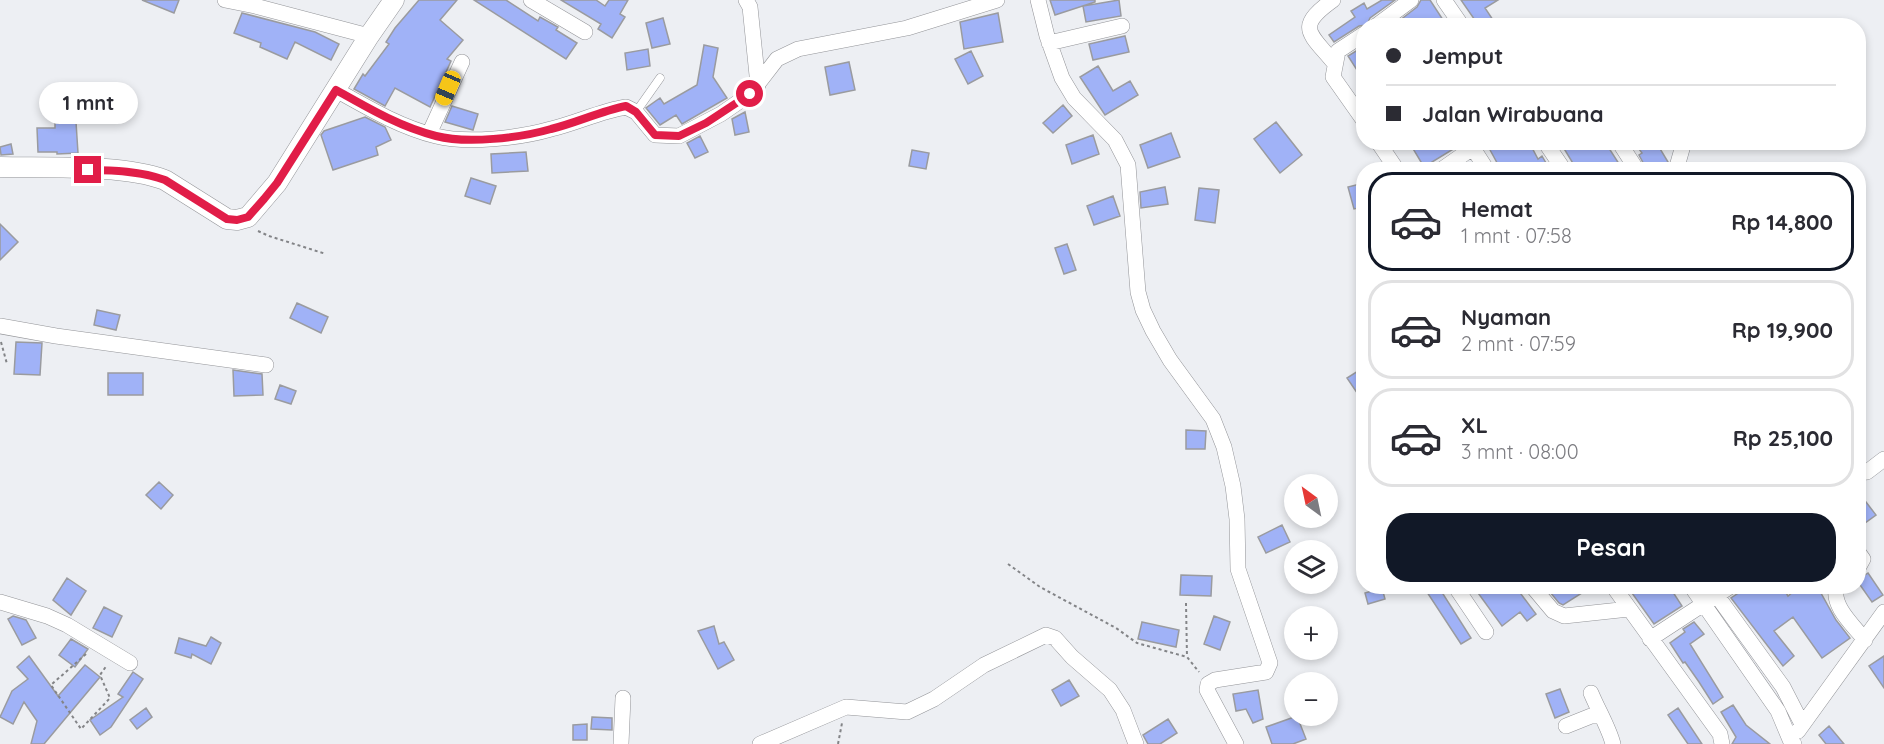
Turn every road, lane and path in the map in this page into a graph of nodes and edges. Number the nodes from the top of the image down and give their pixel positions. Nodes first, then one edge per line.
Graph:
1 (225, 0) edge
2 (394, 0) edge
3 (531, 0) edge
4 (746, 0) edge
5 (997, 0) edge
6 (1038, 0) edge
7 (1333, 0) edge
8 (1411, 0) edge
9 (1444, 0) edge
10 (1389, 18) edge
11 (1456, 18) edge
12 (1122, 26) dead end
13 (585, 32) dead end
14 (369, 36) junction
15 (1356, 39) edge
16 (1049, 43) junction
17 (462, 62) dead end
18 (1335, 64) junction
19 (660, 78) dead end
20 (758, 85) junction
21 (336, 90) junction
22 (1356, 109) edge
23 (636, 112) junction
24 (429, 134) junction
25 (1466, 150) edge
26 (1451, 162) edge
27 (0, 167) edge
28 (248, 217) junction
29 (326, 254) dead end
30 (0, 326) edge
31 (0, 339) edge
32 (7, 364) dead end
33 (266, 365) dead end
34 (1884, 459) edge
35 (1866, 472) edge
36 (1008, 564) dead end
37 (1460, 594) edge
38 (1539, 594) edge
39 (1618, 594) edge
40 (1696, 594) edge
41 (1711, 594) edge
42 (1715, 594) edge
43 (1829, 594) edge
44 (1836, 594) edge
45 (0, 602) edge
46 (1186, 603) dead end
47 (1703, 604) junction
48 (1840, 608) junction
49 (1629, 609) junction
50 (1884, 612) edge
51 (1486, 632) dead end
52 (1650, 639) junction
53 (1865, 640) junction
54 (99, 642) junction
55 (115, 652) junction
56 (1187, 657) junction
57 (130, 663) dead end
58 (1208, 684) junction
59 (1591, 693) dead end
60 (623, 698) dead end
61 (1600, 716) junction
62 (1802, 724) junction
63 (1566, 726) dead end
64 (1792, 743) edge
65 (621, 744) edge
66 (760, 744) edge
67 (1136, 744) edge
68 (1236, 744) edge
69 (1613, 744) edge
70 (1722, 744) edge

1 - 14 street
2 - 14 street
3 - 13 street
4 - 20 street
5 - 20 street
6 - 16 street
7 - 18 street
8 - 10 street
9 - 11 street
12 - 16 street
14 - 21 street
15 - 18 street
16 - 58 street
17 - 24 street
18 - 22 street
19 - 23 lane
20 - 23 street
21 - 24 street
21 - 28 street
23 - 24 street
25 - 26 street
27 - 28 street
28 - 29 path
30 - 33 street
31 - 32 path
34 - 35 street
36 - 56 path
37 - 51 street
38 - 49 street
39 - 49 street
40 - 47 street
41 - 47 street
42 - 62 street
43 - 48 street
44 - 48 street
45 - 54 street
46 - 56 path
47 - 52 street
47 - 64 street
48 - 53 street
49 - 52 street
50 - 53 street
52 - 70 street
53 - 62 street
54 - 55 street
54 - 55 path
55 - 57 street
56 - 58 path
58 - 68 street
59 - 61 street
60 - 65 street
61 - 63 street
61 - 69 street
62 - 64 street
66 - 67 street

